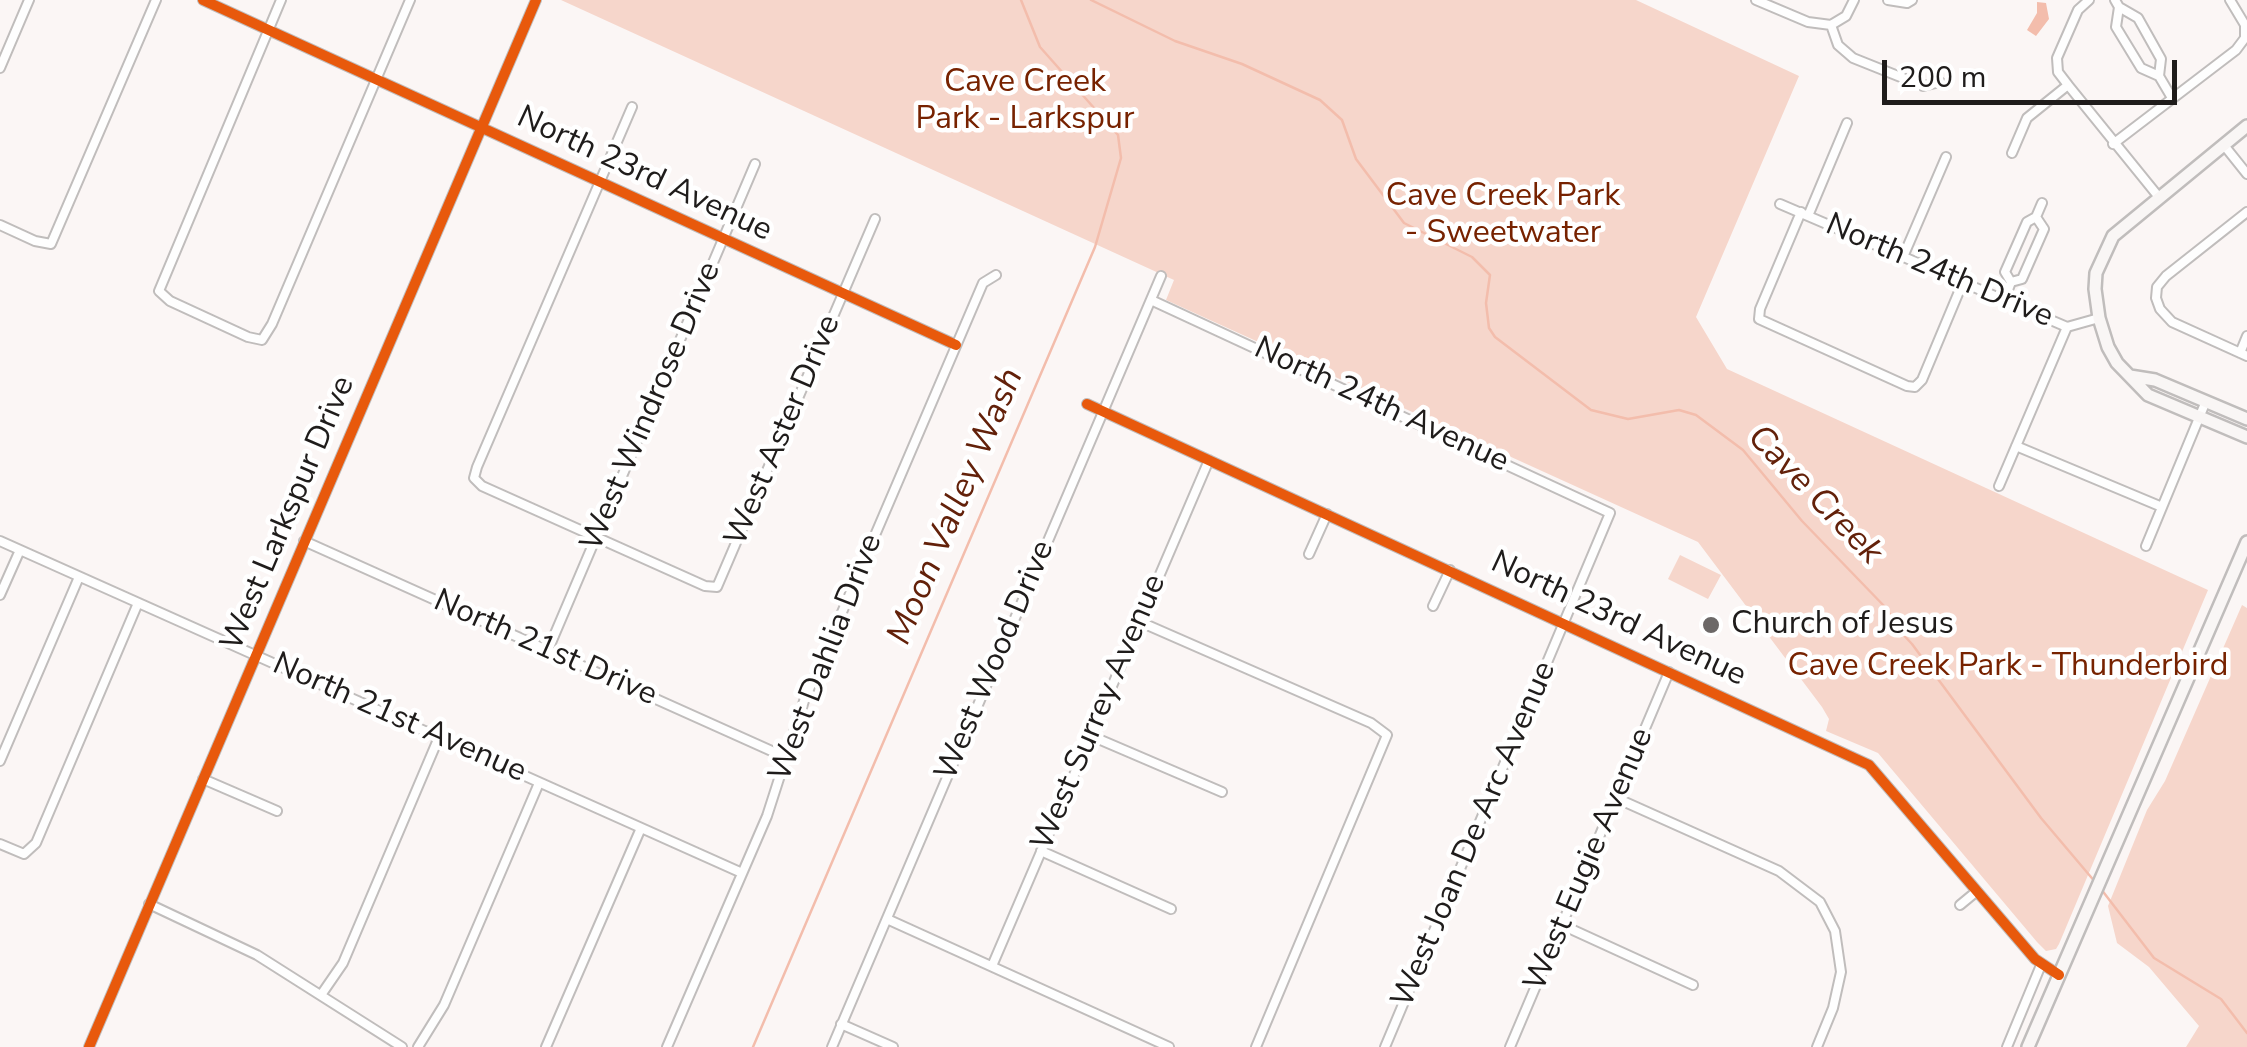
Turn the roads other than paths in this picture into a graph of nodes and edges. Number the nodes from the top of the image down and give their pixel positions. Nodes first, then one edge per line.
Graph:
1 (29, 0) edge
2 (156, 0) edge
3 (203, 0) edge
4 (281, 0) edge
5 (410, 0) edge
6 (536, 0) edge
7 (1756, 0) edge
8 (1854, 0) edge
9 (1888, 0) edge
10 (1912, 0) edge
11 (2089, 0) edge
12 (2230, 0) edge
13 (2117, 3) edge
14 (1831, 25) junction
15 (268, 30) junction
16 (2245, 38) edge
17 (0, 68) edge
18 (2160, 76) junction
19 (376, 79) junction
20 (1940, 82) dead end
21 (2068, 85) junction
22 (2172, 98) junction
23 (632, 107) dead end
24 (1847, 123) dead end
25 (2247, 126) edge
26 (480, 127) junction
27 (2114, 144) junction
28 (2223, 144) junction
29 (2012, 153) dead end
30 (1946, 157) dead end
31 (755, 164) dead end
32 (2247, 174) edge
33 (600, 182) junction
34 (2158, 196) junction
35 (2042, 202) dead end
36 (1780, 204) dead end
37 (2247, 212) edge
38 (1805, 214) junction
39 (2036, 217) junction
40 (875, 219) dead end
41 (0, 225) edge
42 (724, 238) junction
43 (1903, 257) junction
44 (996, 274) dead end
45 (1162, 276) dead end
46 (1963, 282) junction
47 (2011, 282) junction
48 (843, 293) junction
49 (1151, 300) junction
50 (2004, 300) junction
51 (2098, 318) junction
52 (2067, 327) junction
53 (2247, 336) edge
54 (956, 345) junction
55 (2244, 354) edge
56 (2130, 376) junction
57 (2206, 401) junction
58 (1087, 404) dead end
59 (1103, 411) junction
60 (2200, 417) junction
61 (2247, 419) edge
62 (2247, 437) edge
63 (2016, 446) junction
64 (1209, 460) junction
65 (1999, 486) dead end
66 (2162, 508) junction
67 (1610, 512) joint
68 (1327, 514) junction
69 (597, 536) junction
70 (0, 541) edge
71 (304, 541) junction
72 (2247, 542) edge
73 (2146, 546) dead end
74 (20, 550) junction
75 (1309, 554) dead end
76 (1450, 570) junction
77 (79, 576) junction
78 (0, 595) edge
79 (138, 603) junction
80 (1433, 606) dead end
81 (1138, 621) junction
82 (1565, 624) junction
83 (548, 650) junction
84 (256, 654) junction
85 (1669, 672) junction
86 (1089, 735) junction
87 (438, 737) junction
88 (785, 757) junction
89 (0, 761) edge
90 (203, 779) junction
91 (539, 783) junction
92 (1222, 792) dead end
93 (1616, 798) junction
94 (278, 811) dead end
95 (641, 828) junction
96 (0, 844) edge
97 (1041, 851) junction
98 (742, 872) junction
99 (1977, 891) junction
100 (149, 904) junction
101 (1960, 905) dead end
102 (1171, 908) dead end
103 (886, 919) junction
104 (1562, 925) junction
105 (2041, 965) junction
106 (992, 966) junction
107 (2058, 975) junction
108 (1693, 985) dead end
109 (321, 995) junction
110 (841, 1024) junction
111 (89, 1047) edge
112 (402, 1047) edge
113 (418, 1047) edge
114 (546, 1047) edge
115 (668, 1047) edge
116 (832, 1047) edge
117 (892, 1047) edge
118 (1169, 1047) edge
119 (1256, 1047) edge
120 (1385, 1047) edge
121 (1510, 1047) edge
122 (1817, 1047) edge
123 (2007, 1047) edge
124 (2028, 1047) edge

1 - 17 street
2 - 41 street
3 - 15 street, North 23rd Avenue
4 - 15 street
5 - 19 street
6 - 26 street, West Larkspur Drive
7 - 14 street
8 - 14 street
9 - 10 street
11 - 21 street
12 - 16 street
13 - 18 street
13 - 18 street
14 - 20 street
15 - 19 street, North 23rd Avenue
15 - 19 street
16 - 22 street
18 - 22 street
19 - 26 street, North 23rd Avenue
21 - 27 street
21 - 29 street
22 - 27 street
23 - 33 street
24 - 38 street
25 - 28 street
26 - 33 street, North 23rd Avenue
26 - 71 street, West Larkspur Drive
27 - 34 street
28 - 32 street
28 - 34 street
30 - 43 street
31 - 42 street, West Windrose Drive
33 - 42 street, North 23rd Avenue
33 - 69 street
34 - 51 street, North 24th Drive
35 - 39 street
36 - 38 street, North 24th Drive
37 - 55 street
38 - 43 street, North 24th Drive
38 - 46 street
39 - 47 street
39 - 47 street
40 - 48 street, West Aster Drive
42 - 48 street, North 23rd Avenue
42 - 69 street, West Windrose Drive
43 - 46 street, North 24th Drive
44 - 54 street, West Dahlia Drive
45 - 49 street, West Wood Drive
46 - 50 street, North 24th Drive
47 - 50 street
48 - 54 street, North 23rd Avenue
48 - 69 street, West Aster Drive
49 - 59 street, West Wood Drive
49 - 67 street, North 24th Avenue
50 - 52 street, North 24th Drive
51 - 52 street, North 24th Drive
51 - 56 street, North 24th Drive
52 - 63 street
53 - 55 street
54 - 88 street, West Dahlia Drive
56 - 57 street
56 - 60 street, North 24th Drive
57 - 60 street
57 - 61 street
58 - 59 street, North 23rd Avenue
59 - 64 street, North 23rd Avenue
59 - 103 street, West Wood Drive
60 - 62 street, North 24th Drive
60 - 66 street
63 - 65 street
63 - 66 street
64 - 68 street, North 23rd Avenue
64 - 81 street, West Surrey Avenue
66 - 73 street
67 - 82 street, West Joan De Arc Avenue
68 - 75 street
68 - 76 street, North 23rd Avenue
69 - 83 street, West Windrose Drive
70 - 74 street, North 21st Avenue
71 - 83 street, North 21st Drive
71 - 84 street, West Larkspur Drive
72 - 107 street
74 - 77 street, North 21st Avenue
74 - 78 street
76 - 80 street
76 - 82 street, North 23rd Avenue
77 - 79 street, North 21st Avenue
77 - 89 street
79 - 84 street, North 21st Avenue
79 - 96 street
81 - 86 street, West Surrey Avenue
81 - 119 street
82 - 85 street, North 23rd Avenue
82 - 120 street, West Joan De Arc Avenue
83 - 88 street, North 21st Drive
84 - 87 street, North 21st Avenue
84 - 90 street, West Larkspur Drive
85 - 93 street, West Eugie Avenue
85 - 99 street, North 23rd Avenue
86 - 92 street
86 - 97 street, West Surrey Avenue
87 - 91 street, North 21st Avenue
87 - 109 street
88 - 98 street, West Dahlia Drive
90 - 94 street
90 - 100 street, West Larkspur Drive
91 - 95 street, North 21st Avenue
91 - 113 street
93 - 104 street, West Eugie Avenue
93 - 122 street
95 - 98 street, North 21st Avenue
95 - 114 street
97 - 102 street
97 - 106 street, West Surrey Avenue
98 - 115 street, West Dahlia Drive
99 - 101 street
99 - 105 street, North 23rd Avenue
100 - 109 street
100 - 111 street, West Larkspur Drive
103 - 106 street
103 - 110 street, West Wood Drive
104 - 108 street
104 - 121 street, West Eugie Avenue
105 - 107 street, North 23rd Avenue
105 - 123 street
106 - 118 street
107 - 124 street
109 - 112 street
110 - 116 street, West Wood Drive
110 - 117 street

